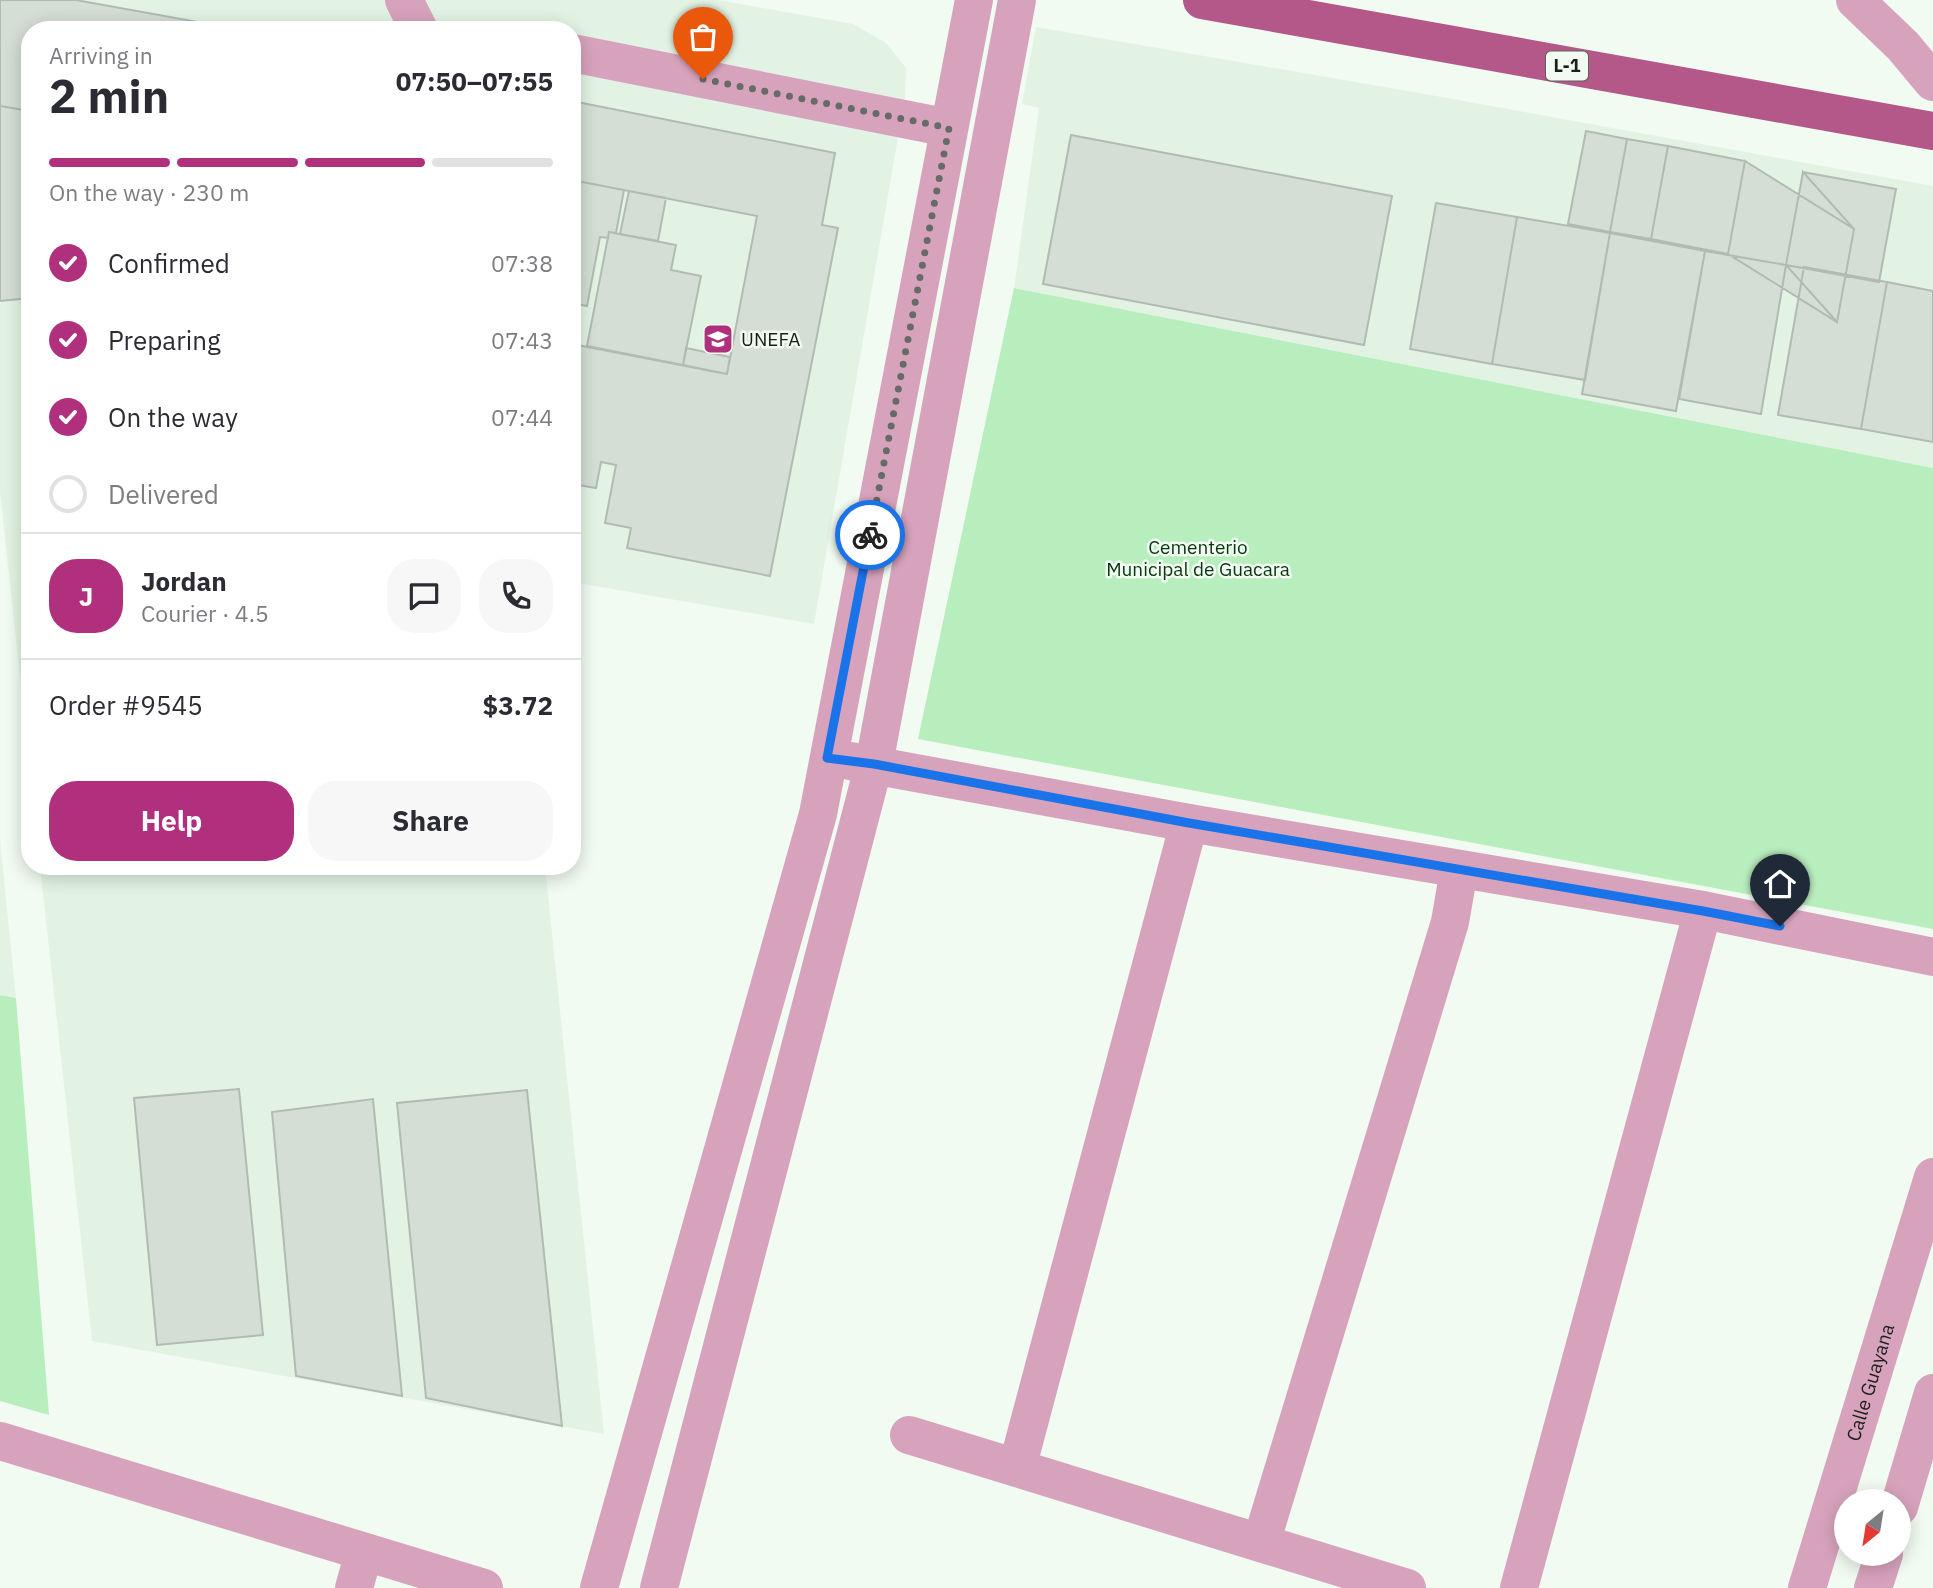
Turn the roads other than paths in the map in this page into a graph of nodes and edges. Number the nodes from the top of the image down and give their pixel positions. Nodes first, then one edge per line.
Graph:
1 (404, 0) edge
2 (974, 0) edge
3 (1017, 0) edge
4 (1202, 0) edge
5 (1855, 0) edge
6 (1278, 7) edge
7 (414, 21) edge
8 (581, 55) edge
9 (1933, 82) edge
10 (949, 128) junction
11 (1933, 131) edge
12 (827, 758) junction
13 (874, 764) junction
14 (1189, 823) junction
15 (1459, 870) junction
16 (1703, 911) junction
17 (1933, 957) edge
18 (1933, 1177) edge
19 (1933, 1393) edge
20 (909, 1435) dead end
21 (0, 1441) edge
22 (1924, 1462) edge
23 (1017, 1468) junction
24 (1909, 1489) edge
25 (1261, 1543) junction
26 (365, 1552) junction
27 (1880, 1566) edge
28 (354, 1588) edge
29 (484, 1588) edge
30 (599, 1588) edge
31 (659, 1588) edge
32 (1407, 1588) edge
33 (1519, 1588) edge
34 (1807, 1588) edge
35 (1873, 1588) edge

1 - 7 street
2 - 10 street
3 - 13 street
4 - 6 main road, L-1
5 - 9 street
6 - 11 main road, L-1
8 - 10 street
10 - 12 street
12 - 13 street
12 - 30 street
13 - 14 street
13 - 31 street
14 - 15 street
14 - 23 street
15 - 16 street
15 - 25 street
16 - 17 street
16 - 33 street
18 - 34 street, Calle Guayana
19 - 22 street
20 - 23 street
21 - 26 street
22 - 24 street
23 - 25 street
25 - 32 street
26 - 28 street
26 - 29 street
27 - 35 street

